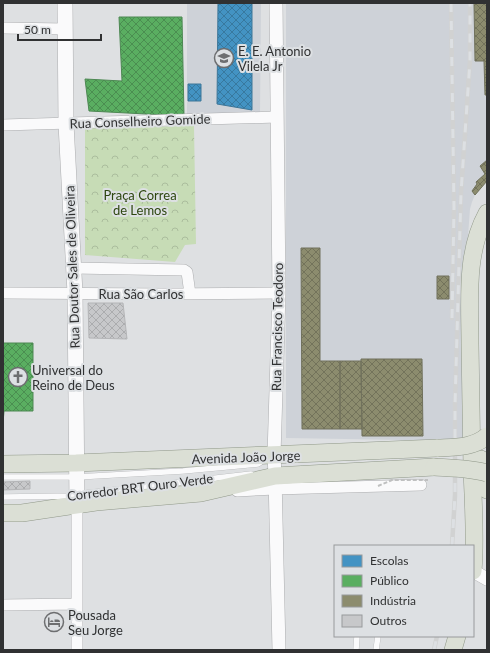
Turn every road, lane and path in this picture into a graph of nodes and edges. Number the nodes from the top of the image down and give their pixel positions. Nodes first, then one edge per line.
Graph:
1 (65, 3) edge
2 (276, 3) edge
3 (3, 28) edge
4 (66, 29) junction
5 (277, 117) junction
6 (66, 124) junction
7 (3, 125) edge
8 (487, 214) edge
9 (487, 242) edge
10 (74, 268) junction
11 (3, 293) edge
12 (76, 293) junction
13 (279, 293) junction
14 (190, 294) junction
15 (487, 436) edge
16 (274, 456) junction
17 (3, 464) edge
18 (76, 470) junction
19 (487, 473) edge
20 (3, 477) edge
21 (275, 483) junction
22 (421, 485) dead end
23 (487, 490) edge
24 (3, 497) edge
25 (84, 499) junction
26 (3, 513) edge
27 (474, 545) edge
28 (474, 572) edge
29 (487, 579) edge
30 (77, 604) junction
31 (3, 605) edge
32 (356, 637) edge
33 (378, 637) edge
34 (457, 637) edge
35 (77, 650) edge
36 (279, 650) edge
37 (356, 650) edge
38 (376, 650) edge
39 (453, 650) edge

1 - 4 main road, Rua Doutor Sales de Oliveira
2 - 5 street, Rua Francisco Teodoro
3 - 4 street
4 - 6 main road, Rua Doutor Sales de Oliveira
5 - 6 street, Rua Conselheiro Gomide
5 - 13 street, Rua Francisco Teodoro
6 - 7 street, Rua Conselheiro Gomide
6 - 10 main road, Rua Doutor Sales de Oliveira
8 - 27 main road
9 - 23 main road
10 - 12 main road, Rua Doutor Sales de Oliveira
10 - 14 street
11 - 12 street, Rua São Carlos
12 - 14 street, Rua São Carlos
12 - 18 main road, Rua Doutor Sales de Oliveira
13 - 14 street, Rua São Carlos
13 - 16 street, Rua Francisco Teodoro
15 - 16 main road, Avenida João Jorge, bridge
16 - 18 main road, Avenida João Jorge
16 - 21 street, Rua Francisco Teodoro
17 - 18 main road, Avenida João Jorge
18 - 20 lane, Corredor BRT Ouro Verde
18 - 25 main road, Rua Doutor Sales de Oliveira
19 - 21 main road, Avenida João Jorge, bridge
21 - 22 street, Avenida João Jorge
21 - 25 main road, Avenida João Jorge
21 - 25 lane, Corredor BRT Ouro Verde
21 - 36 street, Rua Francisco Teodoro
24 - 25 lane, Corredor BRT Ouro Verde
25 - 26 main road, Avenida João Jorge
25 - 30 street, Rua Doutor Sales de Oliveira
28 - 29 street
30 - 31 street
30 - 35 street, Rua Doutor Sales de Oliveira
32 - 37 lane
33 - 38 lane
34 - 39 main road

